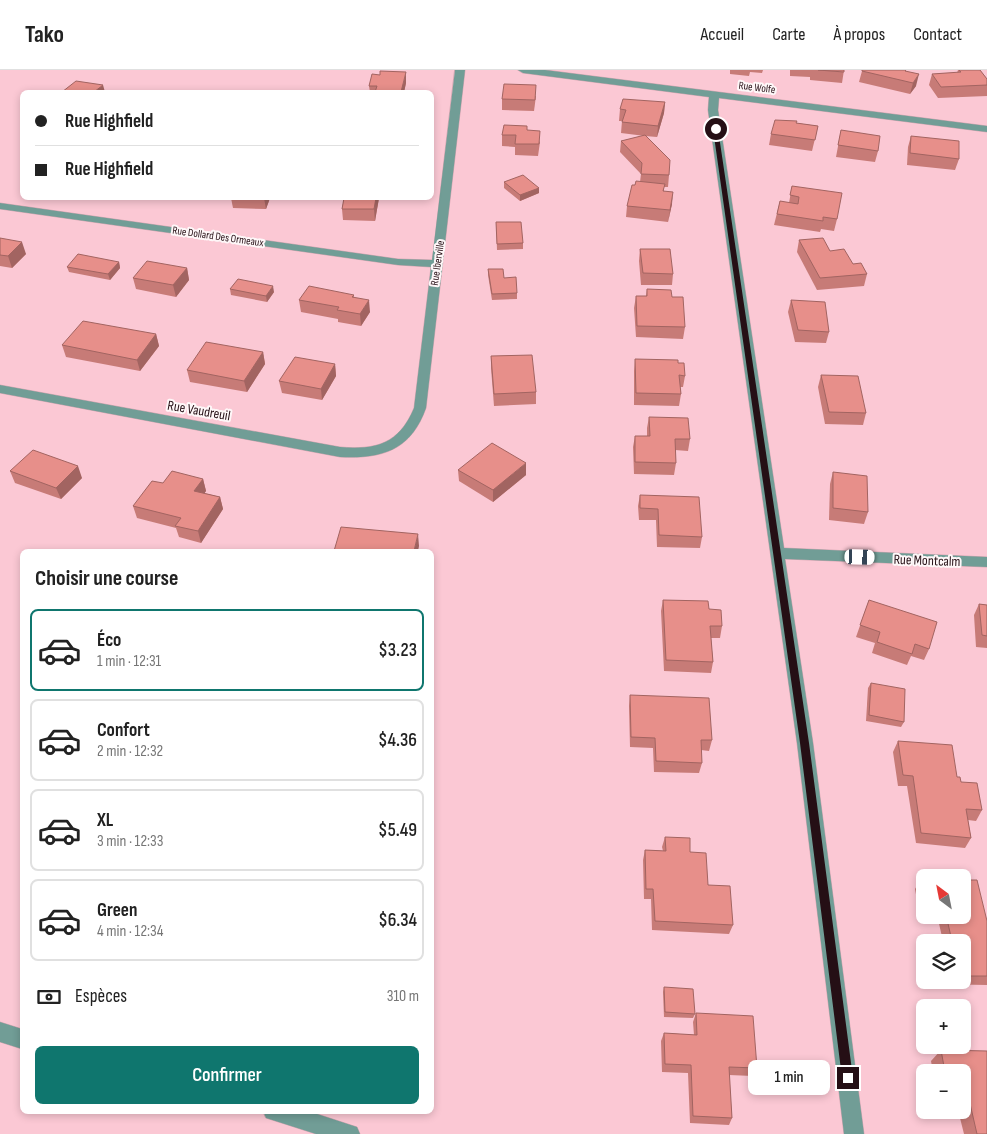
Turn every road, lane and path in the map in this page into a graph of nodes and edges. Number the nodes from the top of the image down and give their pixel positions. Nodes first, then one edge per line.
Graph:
1 (460, 70) edge
2 (523, 70) edge
3 (714, 94) junction
4 (987, 129) edge
5 (0, 206) edge
6 (436, 264) junction
7 (0, 389) edge
8 (392, 445) joint
9 (777, 553) junction
10 (987, 562) edge
11 (0, 1032) edge
12 (20, 1038) edge
13 (283, 1114) edge
14 (350, 1134) edge
15 (854, 1134) edge

1 - 6 street, Rue Iberville
2 - 3 street, Rue Wolfe
3 - 4 street, Rue Wolfe
3 - 9 street
5 - 6 street, Rue Dollard Des Ormeaux
6 - 8 street, Rue Iberville
7 - 8 street, Rue Vaudreuil
9 - 10 street, Rue Montcalm
9 - 15 street
11 - 12 street
13 - 14 street

